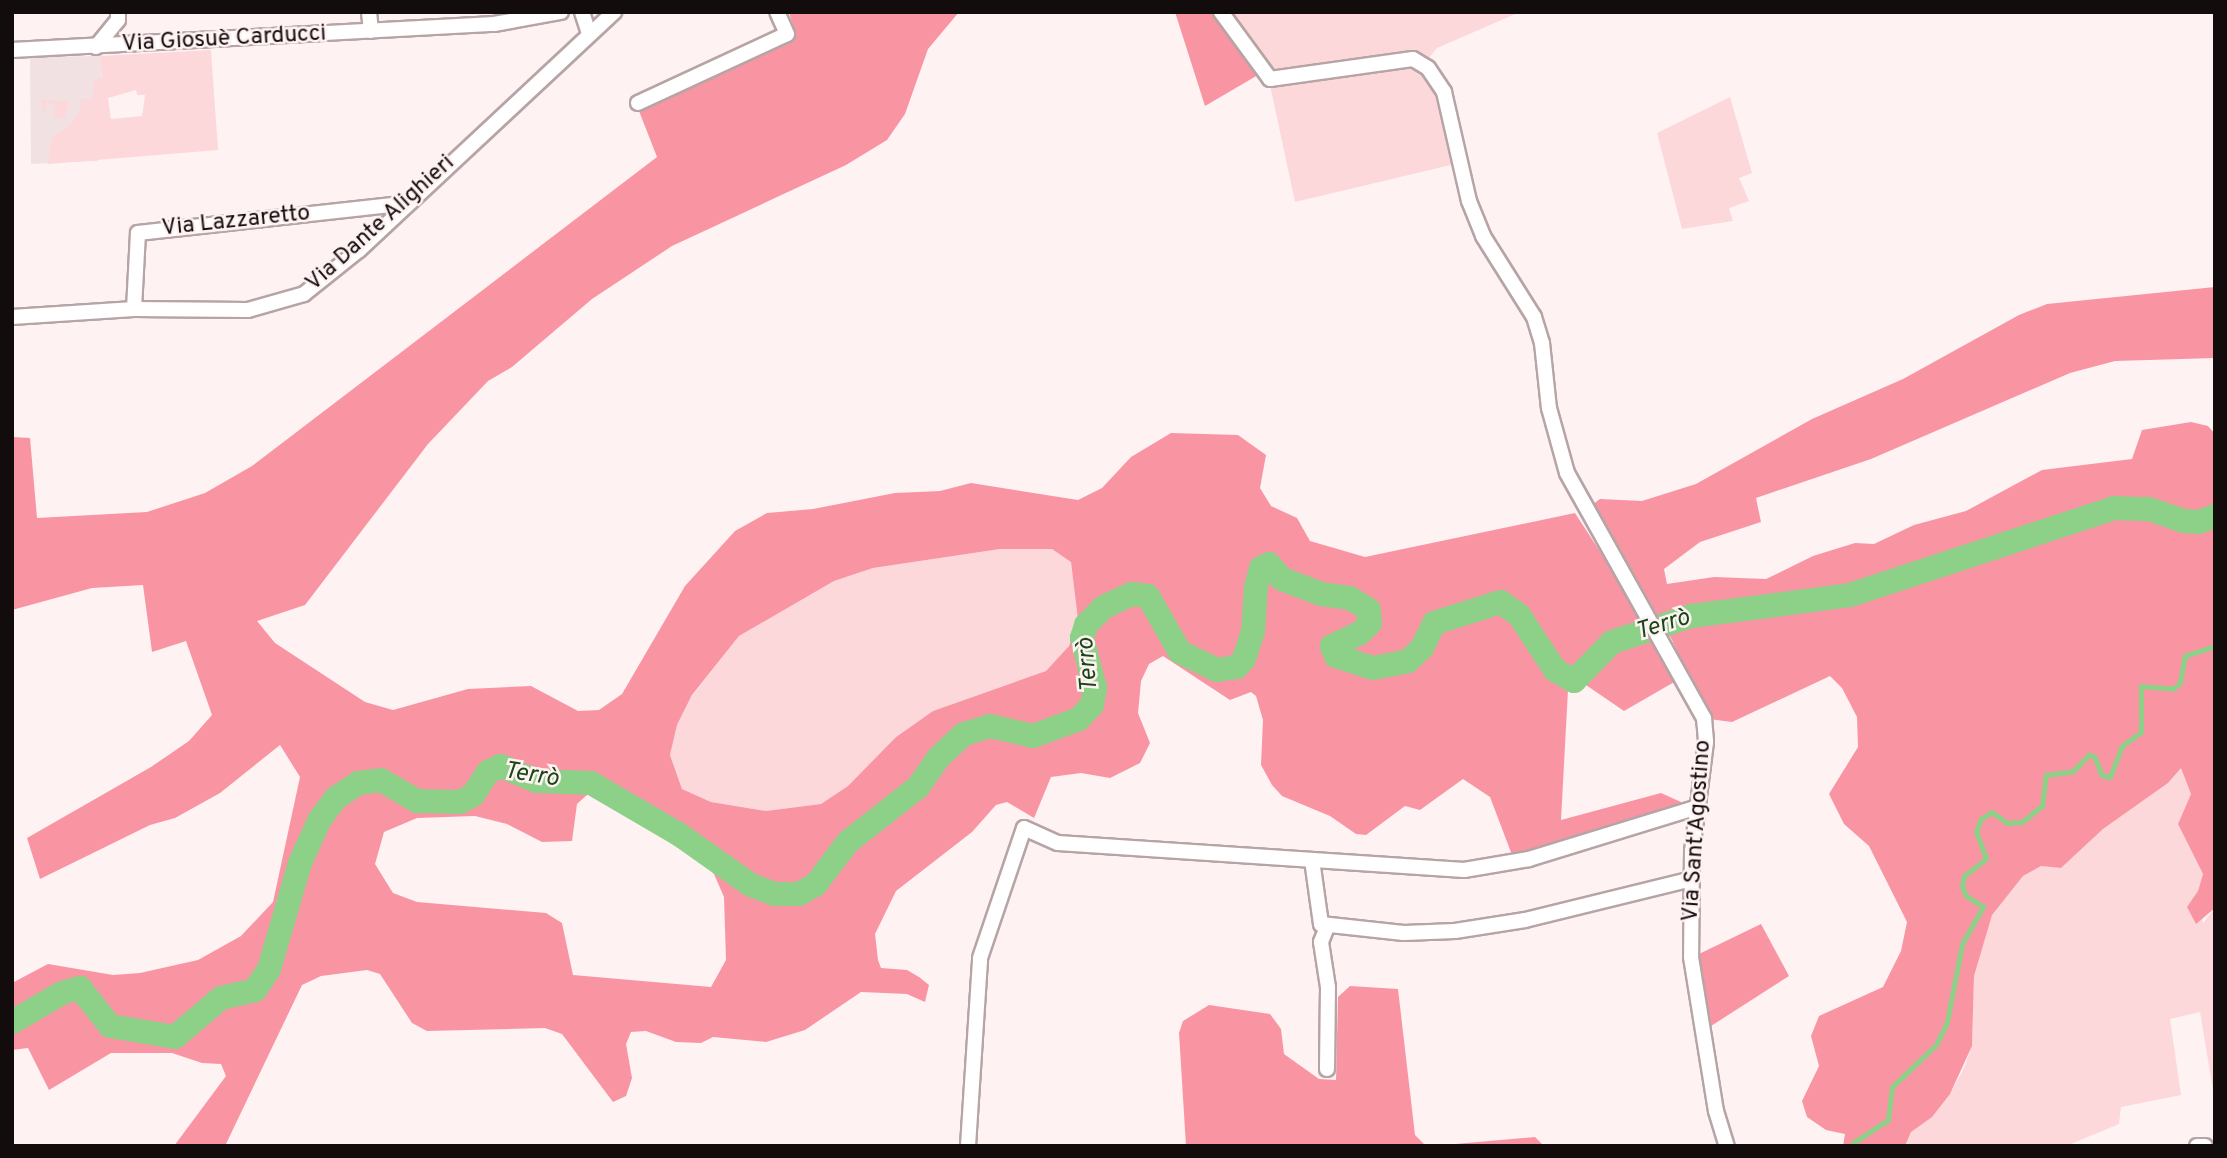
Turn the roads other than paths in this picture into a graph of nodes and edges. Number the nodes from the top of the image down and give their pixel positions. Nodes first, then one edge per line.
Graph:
1 (118, 12) edge
2 (369, 12) edge
3 (561, 12) edge
4 (582, 12) edge
5 (614, 12) edge
6 (777, 12) edge
7 (1221, 12) edge
8 (371, 31) junction
9 (589, 34) junction
10 (96, 47) junction
11 (12, 50) edge
12 (638, 103) dead end
13 (408, 203) junction
14 (134, 309) junction
15 (12, 317) edge
16 (1698, 807) junction
17 (1312, 860) junction
18 (1692, 879) junction
19 (1327, 927) junction
20 (1327, 1069) dead end
21 (968, 1146) edge
22 (1727, 1146) edge
23 (2197, 1146) edge
24 (2205, 1146) edge

1 - 10 street
2 - 8 street
3 - 8 street, Via Giosuè Carducci
4 - 9 street
5 - 9 street, Via Dante Alighieri
6 - 12 street
7 - 16 street, Via Sant'Agostino
8 - 10 street, Via Giosuè Carducci
9 - 13 street, Via Dante Alighieri
10 - 11 street, Via Giosuè Carducci
13 - 14 street, Via Dante Alighieri
13 - 14 street, Via Lazzaretto
14 - 15 street, Via Dante Alighieri
16 - 17 street
16 - 18 street, Via Sant'Agostino
17 - 19 street
17 - 21 street
18 - 19 street
18 - 22 street, Via Sant'Agostino
19 - 20 street
23 - 24 street

